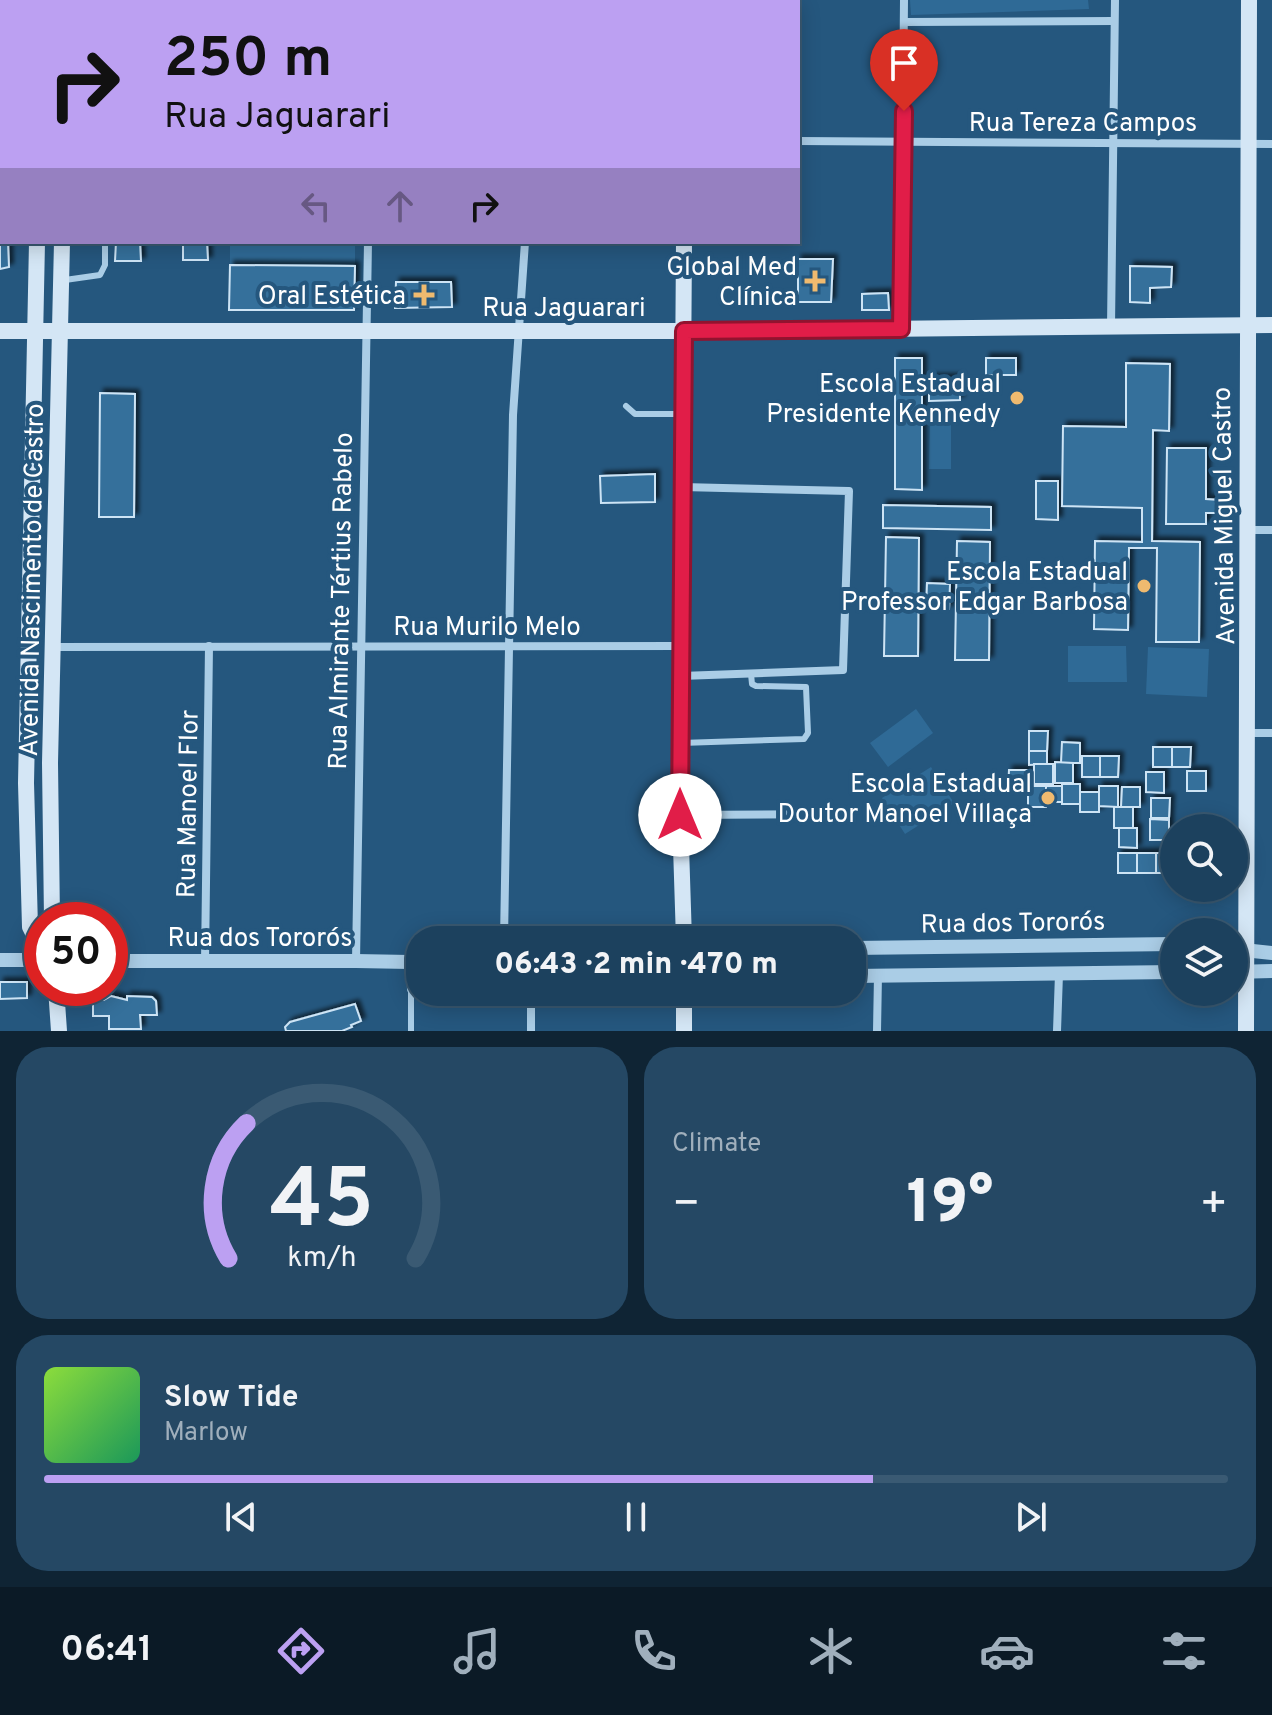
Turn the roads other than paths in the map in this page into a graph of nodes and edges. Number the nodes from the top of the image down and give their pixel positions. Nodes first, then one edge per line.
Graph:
1 (904, 0) edge
2 (1115, 0) edge
3 (1249, 0) edge
4 (1114, 21) junction
5 (904, 22) junction
6 (800, 141) edge
7 (904, 141) junction
8 (1112, 143) junction
9 (1248, 144) junction
10 (1272, 144) edge
11 (37, 244) edge
12 (62, 244) edge
13 (105, 244) edge
14 (368, 244) edge
15 (525, 244) edge
16 (684, 244) edge
17 (61, 280) junction
18 (1246, 325) junction
19 (1272, 325) edge
20 (1111, 327) junction
21 (901, 329) junction
22 (0, 331) edge
23 (36, 331) junction
24 (60, 331) junction
25 (364, 331) junction
26 (518, 331) junction
27 (684, 331) junction
28 (626, 406) dead end
29 (682, 414) junction
30 (682, 487) junction
31 (30, 522) junction
32 (1248, 530) junction
33 (1272, 530) edge
34 (55, 563) junction
35 (509, 645) junction
36 (209, 646) junction
37 (360, 646) junction
38 (681, 646) junction
39 (53, 647) junction
40 (751, 674) junction
41 (681, 676) junction
42 (1249, 733) junction
43 (1272, 733) edge
44 (681, 743) junction
45 (50, 763) junction
46 (26, 783) junction
47 (844, 814) dead end
48 (680, 815) junction
49 (29, 902) edge
50 (52, 902) edge
51 (1242, 918) edge
52 (504, 926) edge
53 (684, 926) edge
54 (1160, 944) edge
55 (866, 948) edge
56 (1248, 951) edge
57 (1272, 953) edge
58 (0, 960) edge
59 (24, 960) edge
60 (128, 961) edge
61 (356, 961) junction
62 (205, 962) junction
63 (406, 962) edge
64 (1272, 971) edge
65 (1160, 972) edge
66 (1248, 972) edge
67 (1059, 974) junction
68 (866, 975) edge
69 (878, 975) junction
70 (57, 1006) edge
71 (411, 1006) edge
72 (531, 1006) edge
73 (684, 1006) edge
74 (1244, 1006) edge
75 (59, 1031) edge
76 (411, 1031) edge
77 (531, 1031) edge
78 (684, 1031) edge
79 (877, 1031) edge
80 (1057, 1031) edge
81 (1246, 1031) edge

1 - 5 street
2 - 4 street
3 - 9 main road, Avenida Miguel Castro
4 - 5 street
4 - 8 street
5 - 7 street
6 - 7 street, Rua Tereza Campos
7 - 8 street, Rua Tereza Campos
7 - 21 street
8 - 9 street, Rua Tereza Campos
8 - 20 street
9 - 10 street, Rua Tereza Campos
9 - 18 main road, Avenida Miguel Castro
11 - 23 main road, Avenida Nascimento de Castro
12 - 17 main road, Avenida Nascimento de Castro
13 - 17 lane
14 - 25 street, Rua Almirante Tértius Rabelo
15 - 26 street
16 - 27 main road
17 - 24 main road, Avenida Nascimento de Castro
18 - 19 main road, Rua Jaguarari
18 - 20 main road, Rua Jaguarari
18 - 32 main road, Avenida Miguel Castro
20 - 21 main road, Rua Jaguarari
21 - 27 main road, Rua Jaguarari
22 - 23 main road, Rua Jaguarari
23 - 24 main road, Rua Jaguarari
23 - 31 main road, Avenida Nascimento de Castro
24 - 25 main road, Rua Jaguarari
24 - 34 main road, Avenida Nascimento de Castro
25 - 26 main road, Rua Jaguarari
25 - 37 street, Rua Almirante Tértius Rabelo
26 - 27 main road, Rua Jaguarari
26 - 35 street
27 - 29 main road
28 - 29 lane
29 - 30 main road
30 - 38 main road
30 - 40 street
31 - 34 main road
31 - 46 main road, Avenida Nascimento de Castro
32 - 33 street
32 - 42 main road, Avenida Miguel Castro
34 - 39 main road, Avenida Nascimento de Castro
35 - 37 street, Rua Murilo Melo
35 - 38 street, Rua Murilo Melo
35 - 52 street
36 - 37 street, Rua Murilo Melo
36 - 39 street, Rua Murilo Melo
36 - 62 street, Rua Manoel Flor
37 - 61 street, Rua Almirante Tértius Rabelo
38 - 41 main road
39 - 45 main road, Avenida Nascimento de Castro
40 - 41 street
40 - 44 lane
41 - 44 main road
42 - 43 street
42 - 51 main road, Avenida Miguel Castro
44 - 48 main road
45 - 46 main road
45 - 50 main road, Avenida Nascimento de Castro
46 - 49 main road, Avenida Nascimento de Castro
47 - 48 street
48 - 53 main road
54 - 55 street, Rua dos Tororós
56 - 57 street
58 - 59 street
60 - 62 street, Rua dos Tororós
61 - 62 street, Rua dos Tororós
61 - 63 street, Rua dos Tororós
64 - 66 street
65 - 67 street, Rua dos Tororós
67 - 69 street, Rua dos Tororós
67 - 80 street
68 - 69 street, Rua dos Tororós
69 - 79 street
70 - 75 main road
71 - 76 lane
72 - 77 street
73 - 78 main road
74 - 81 main road, Avenida Miguel Castro

